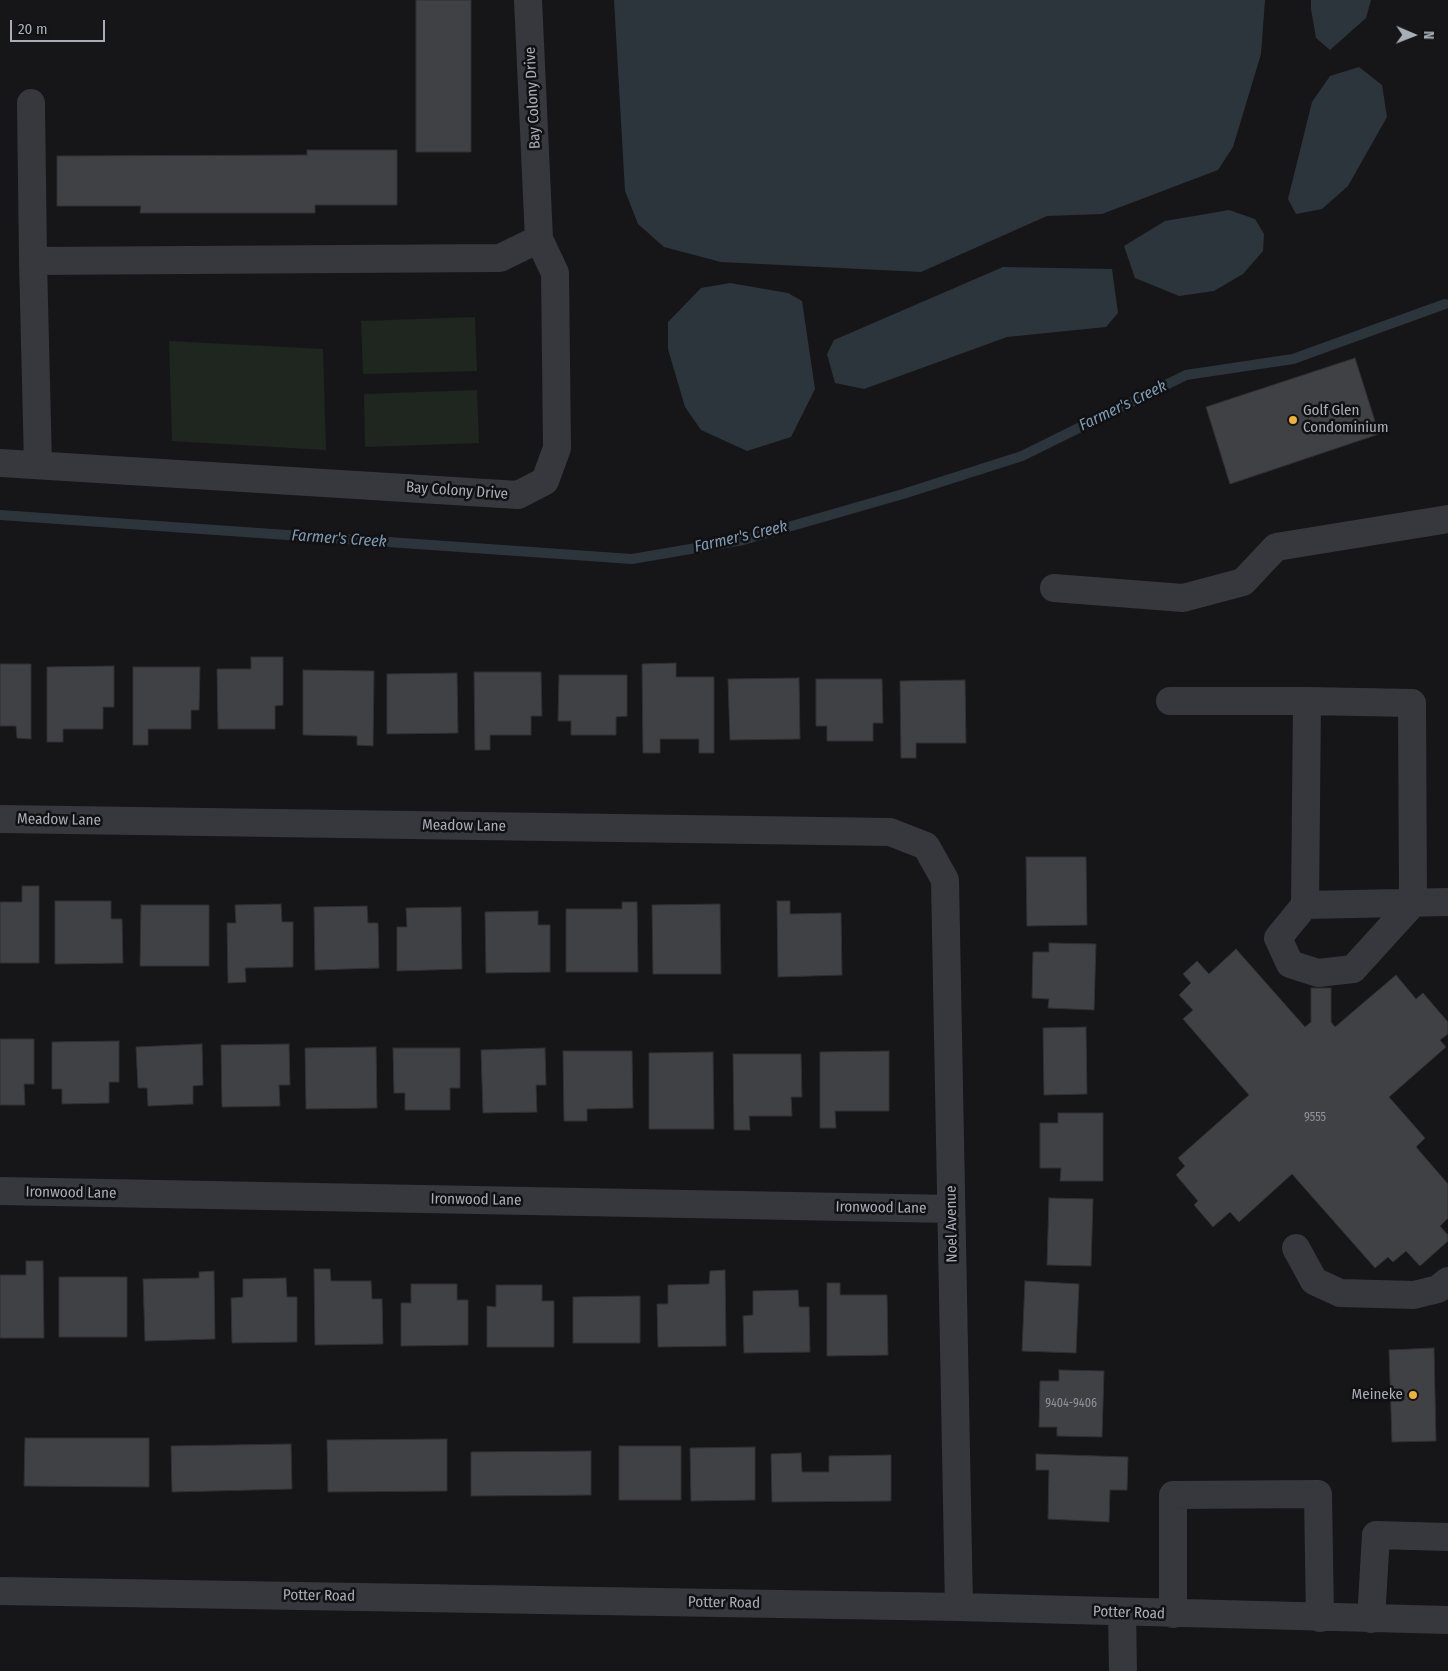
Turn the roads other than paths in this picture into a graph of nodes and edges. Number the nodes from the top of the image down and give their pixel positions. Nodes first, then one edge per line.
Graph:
1 (528, 0) edge
2 (31, 103) dead end
3 (539, 239) junction
4 (32, 261) junction
5 (0, 462) edge
6 (38, 464) junction
7 (1448, 519) edge
8 (1054, 588) dead end
9 (1170, 701) dead end
10 (1307, 701) junction
11 (0, 819) edge
12 (926, 846) joint
13 (1448, 902) edge
14 (1414, 903) junction
15 (1305, 905) junction
16 (0, 1191) edge
17 (951, 1209) junction
18 (1296, 1248) dead end
19 (1448, 1282) edge
20 (1448, 1537) edge
21 (0, 1591) edge
22 (959, 1607) junction
23 (1122, 1612) junction
24 (1173, 1614) junction
25 (1320, 1618) junction
26 (1372, 1619) junction
27 (1448, 1620) edge
28 (1123, 1671) edge

1 - 3 street, Bay Colony Drive
2 - 4 street
3 - 4 street
3 - 6 street, Bay Colony Drive
4 - 6 street
5 - 6 street, Bay Colony Drive
7 - 8 street
9 - 10 street
10 - 14 street
10 - 15 street
11 - 12 street, Meadow Lane
12 - 17 street, Noel Avenue
13 - 14 street
14 - 15 street
14 - 15 street
16 - 17 street, Ironwood Lane
17 - 22 street, Noel Avenue
18 - 19 street
20 - 26 street
21 - 22 street, Potter Road
22 - 23 street, Potter Road
23 - 24 street, Potter Road
23 - 28 street
24 - 25 street, Potter Road
24 - 25 street
25 - 26 street, Potter Road
26 - 27 street, Potter Road

